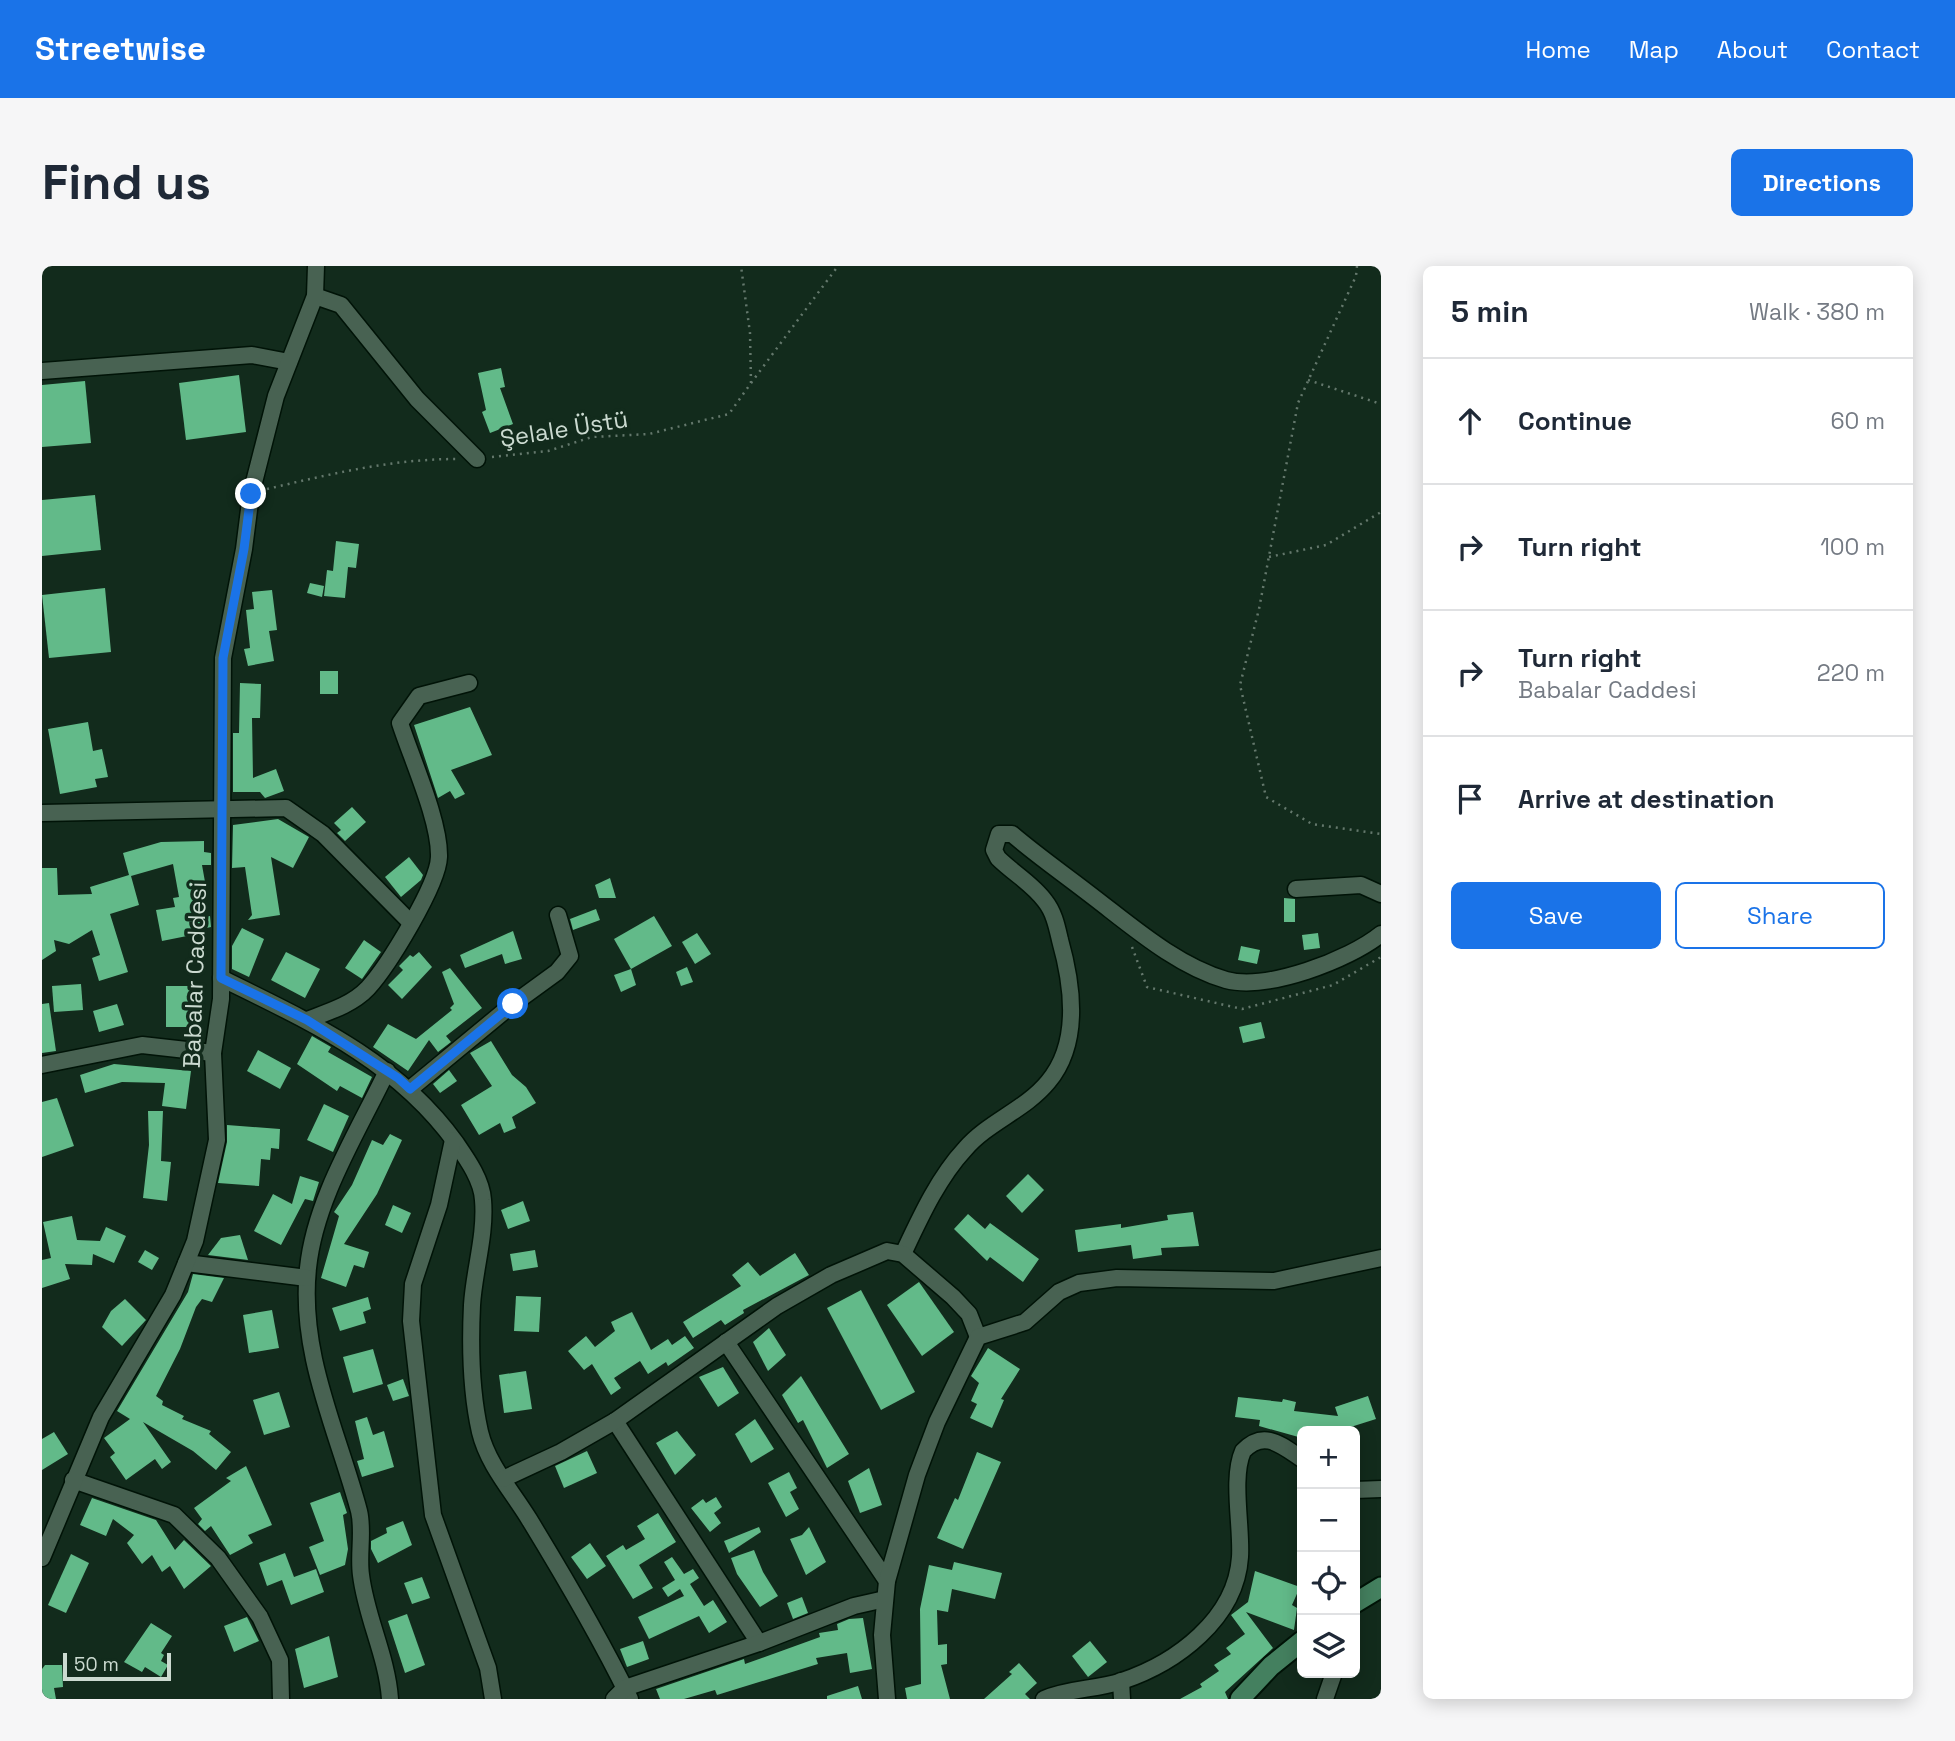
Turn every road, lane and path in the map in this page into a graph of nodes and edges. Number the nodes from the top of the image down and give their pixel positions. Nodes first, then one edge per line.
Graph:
1 (316, 266) edge
2 (741, 266) edge
3 (838, 266) edge
4 (1357, 266) edge
5 (315, 296) junction
6 (289, 362) junction
7 (42, 371) edge
8 (1308, 380) junction
9 (751, 383) junction
10 (1381, 404) edge
11 (477, 459) junction
12 (251, 494) junction
13 (1381, 512) edge
14 (1269, 557) junction
15 (469, 682) dead end
16 (220, 809) junction
17 (42, 813) edge
18 (1381, 834) edge
19 (1296, 889) dead end
20 (1381, 894) edge
21 (558, 915) dead end
22 (410, 922) junction
23 (1381, 934) edge
24 (221, 978) junction
25 (307, 1020) junction
26 (213, 1054) junction
27 (42, 1065) edge
28 (387, 1070) junction
29 (410, 1089) junction
30 (453, 1139) junction
31 (903, 1254) junction
32 (1381, 1258) edge
33 (186, 1263) junction
34 (307, 1278) junction
35 (978, 1337) junction
36 (726, 1342) junction
37 (615, 1422) junction
38 (1297, 1456) edge
39 (503, 1479) junction
40 (73, 1480) junction
41 (1381, 1489) edge
42 (1360, 1490) edge
43 (42, 1558) edge
44 (887, 1581) junction
45 (1381, 1587) edge
46 (885, 1599) junction
47 (1360, 1600) edge
48 (759, 1643) junction
49 (1297, 1645) edge
50 (1332, 1678) edge
51 (1121, 1681) junction
52 (623, 1695) edge
53 (281, 1699) edge
54 (390, 1699) edge
55 (493, 1699) edge
56 (887, 1699) edge
57 (1044, 1699) edge
58 (1122, 1699) edge
59 (1240, 1699) edge
60 (1325, 1699) edge

1 - 5 street, Babalar Caddesi
2 - 9 path
3 - 9 path, Şelale Üstü
4 - 8 path
5 - 6 street, Babalar Caddesi
5 - 11 street
6 - 7 street
6 - 12 street, Babalar Caddesi
8 - 10 path
8 - 14 path
9 - 11 path, Şelale Üstü
11 - 12 path, Şelale Üstü
12 - 16 street, Babalar Caddesi
13 - 14 path
14 - 18 path
15 - 22 street
16 - 17 street
16 - 22 street
16 - 24 street, Babalar Caddesi
19 - 20 street
21 - 29 street
22 - 25 street
23 - 31 street
24 - 25 street
24 - 26 street, Babalar Caddesi
25 - 28 street
26 - 27 street
26 - 33 street, Babalar Caddesi
28 - 29 street
28 - 34 street
29 - 30 street
30 - 39 street
30 - 55 street
31 - 35 street
31 - 36 street
32 - 35 street
33 - 34 street
33 - 40 street, Babalar Caddesi
34 - 54 street
35 - 44 street
36 - 37 street
36 - 44 street
37 - 39 street
37 - 48 street
38 - 51 street
39 - 52 street
40 - 43 street, Babalar Caddesi
40 - 53 street
41 - 42 street
44 - 46 street
45 - 47 main road
46 - 48 street
46 - 56 street
48 - 52 street
49 - 59 main road
50 - 60 street
51 - 57 street
51 - 58 street

